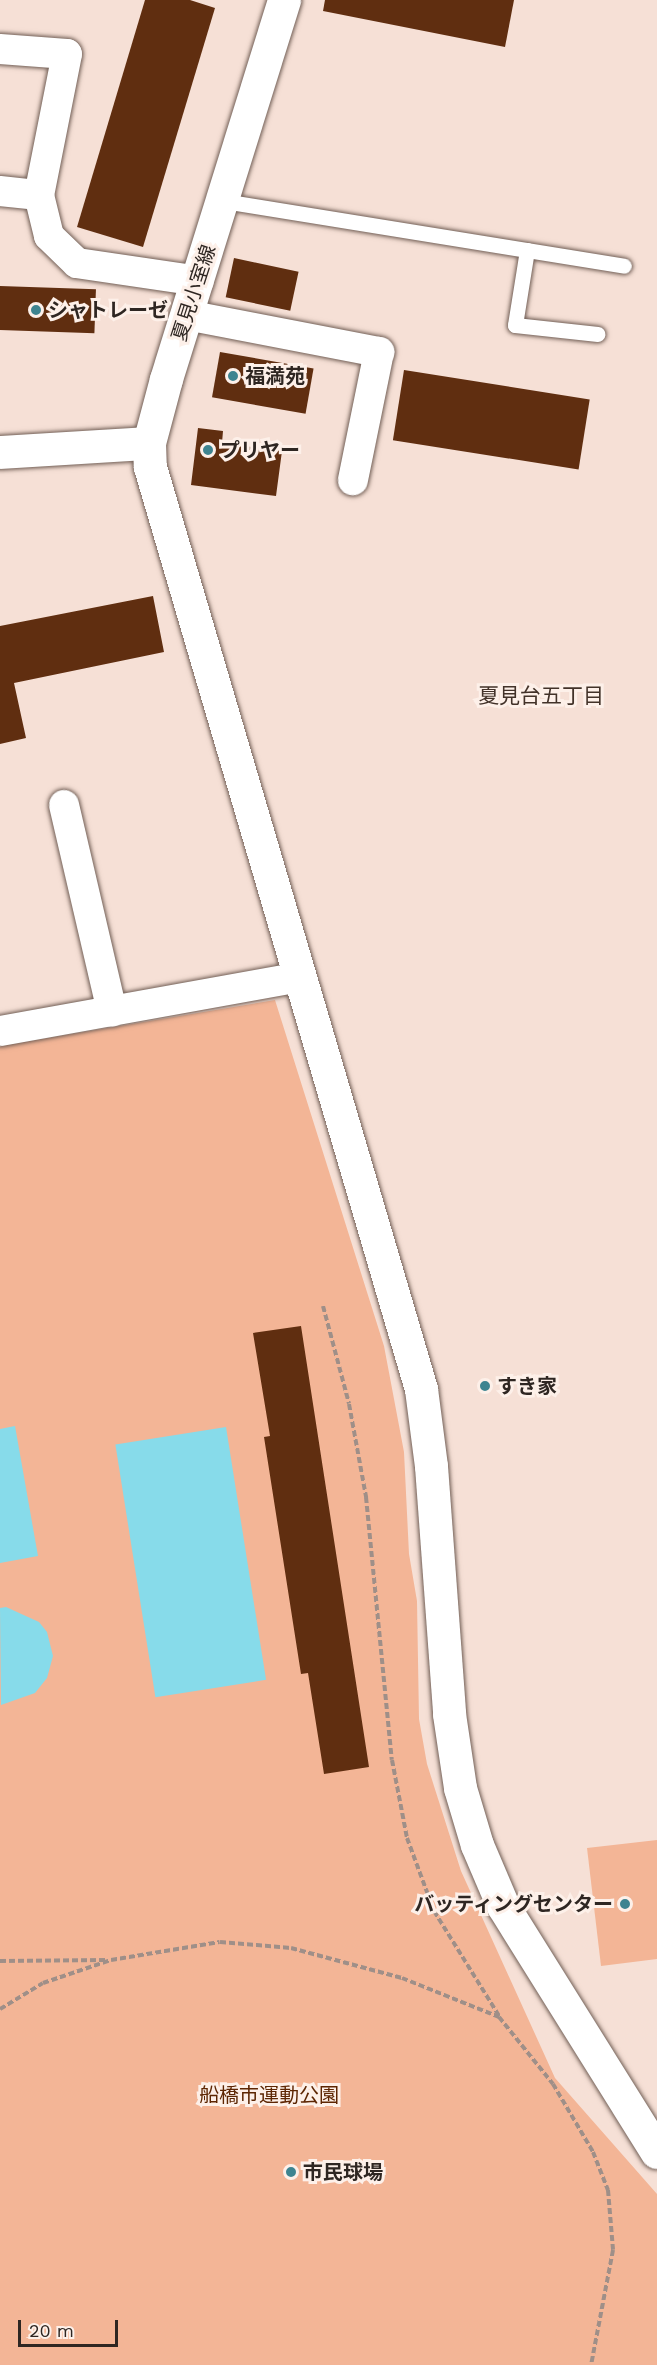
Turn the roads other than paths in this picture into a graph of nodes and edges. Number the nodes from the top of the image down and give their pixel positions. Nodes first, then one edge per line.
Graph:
1 (284, 0) edge
2 (0, 49) edge
3 (0, 191) edge
4 (39, 195) junction
5 (224, 201) junction
6 (527, 250) junction
7 (624, 266) dead end
8 (199, 281) junction
9 (188, 315) junction
10 (598, 334) dead end
11 (149, 443) junction
12 (0, 452) edge
13 (354, 480) dead end
14 (64, 805) dead end
15 (299, 977) junction
16 (112, 1012) junction
17 (0, 1031) edge
18 (657, 2152) edge

1 - 5 street, 夏見小室線
2 - 4 street
3 - 4 street
4 - 8 street
5 - 6 lane
5 - 8 street, 夏見小室線
6 - 7 lane
6 - 10 lane
8 - 9 street, 夏見小室線
9 - 11 street, 夏見小室線
9 - 13 street
11 - 12 street
11 - 15 street
14 - 16 street
15 - 16 street
15 - 18 street
16 - 17 street

